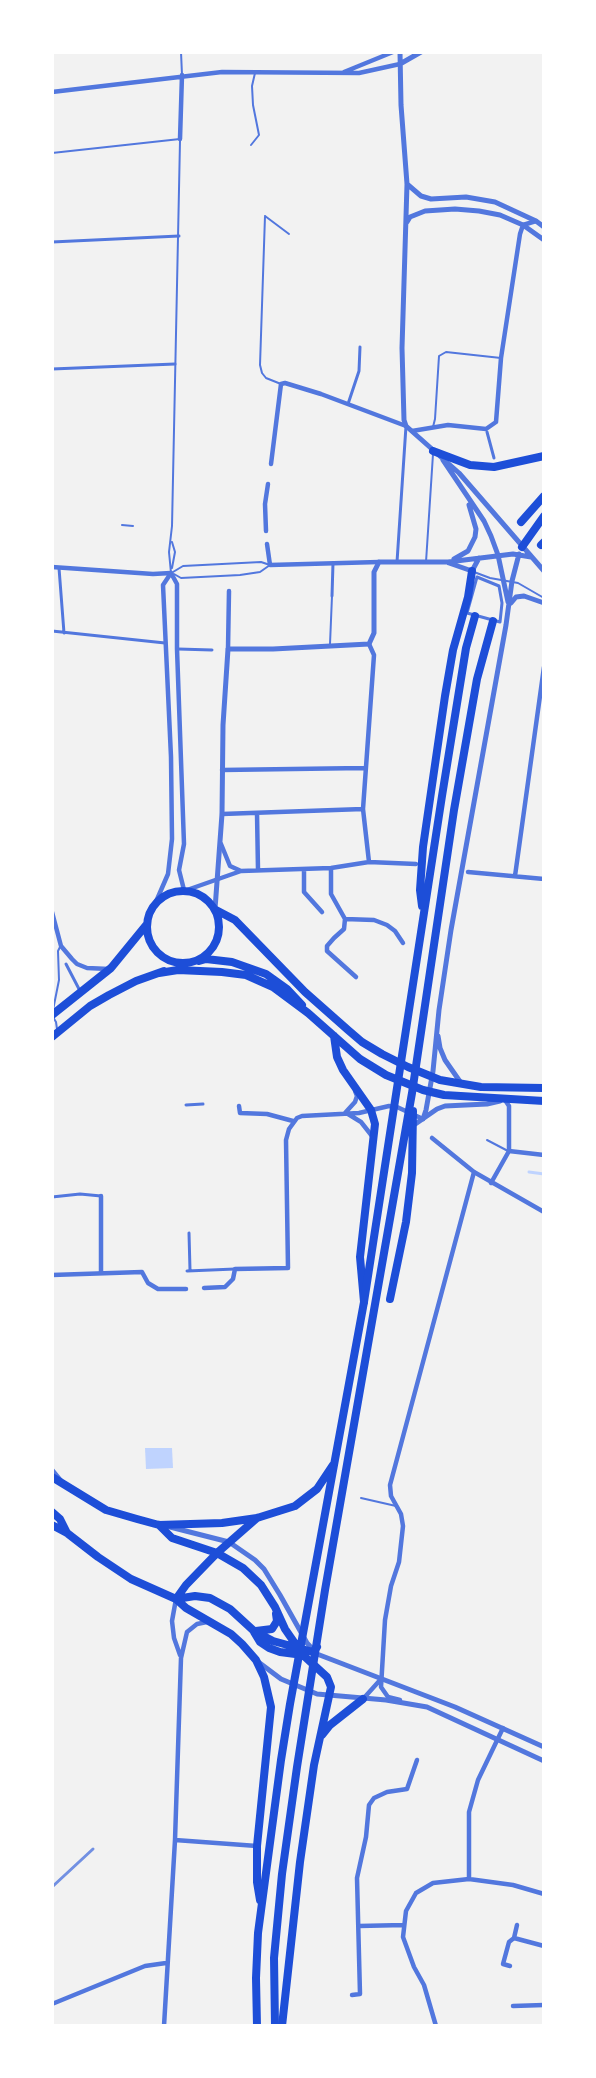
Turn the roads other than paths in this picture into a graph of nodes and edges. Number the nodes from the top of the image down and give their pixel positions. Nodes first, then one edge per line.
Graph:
1 (181, 52) edge
2 (393, 52) edge
3 (400, 52) edge
4 (421, 52) edge
5 (400, 64) junction
6 (256, 72) junction
7 (341, 73) junction
8 (182, 75) junction
9 (52, 92) edge
10 (180, 139) junction
11 (251, 145) dead end
12 (52, 153) edge
13 (407, 184) junction
14 (536, 221) junction
15 (407, 222) junction
16 (524, 225) junction
17 (543, 227) edge
18 (289, 234) dead end
19 (179, 236) junction
20 (543, 240) edge
21 (52, 242) edge
22 (360, 347) dead end
23 (501, 358) junction
24 (175, 364) junction
25 (52, 369) edge
26 (281, 384) junction
27 (348, 404) junction
28 (406, 426) junction
29 (433, 427) junction
30 (412, 431) junction
31 (486, 432) dead end
32 (433, 451) junction
33 (543, 456) edge
34 (494, 458) dead end
35 (442, 460) junction
36 (271, 464) dead end
37 (268, 484) dead end
38 (543, 496) edge
39 (468, 500) junction
40 (543, 516) edge
41 (521, 522) dead end
42 (122, 525) dead end
43 (133, 526) dead end
44 (266, 531) dead end
45 (267, 544) dead end
46 (520, 551) junction
47 (498, 555) junction
48 (479, 558) junction
49 (333, 562) junction
50 (379, 562) junction
51 (398, 562) junction
52 (426, 562) junction
53 (448, 562) junction
54 (270, 565) junction
55 (52, 567) edge
56 (59, 568) junction
57 (472, 571) junction
58 (543, 571) edge
59 (171, 573) junction
60 (504, 580) junction
61 (512, 581) junction
62 (229, 591) dead end
63 (332, 596) joint
64 (543, 598) edge
65 (543, 603) edge
66 (509, 607) junction
67 (475, 616) junction
68 (493, 621) junction
69 (52, 632) edge
70 (64, 633) junction
71 (167, 643) junction
72 (369, 644) junction
73 (330, 646) junction
74 (177, 649) junction
75 (228, 649) junction
76 (212, 650) dead end
77 (543, 667) edge
78 (364, 768) junction
79 (222, 770) junction
80 (363, 809) junction
81 (257, 813) junction
82 (222, 814) junction
83 (220, 842) junction
84 (369, 862) junction
85 (416, 864) dead end
86 (331, 868) junction
87 (304, 869) junction
88 (258, 870) junction
89 (241, 871) junction
90 (468, 872) dead end
91 (515, 876) junction
92 (543, 879) edge
93 (218, 880) junction
94 (425, 883) junction
95 (185, 890) junction
96 (155, 904) junction
97 (215, 909) junction
98 (52, 912) edge
99 (322, 912) dead end
100 (345, 919) junction
101 (147, 924) junction
102 (403, 942) dead end
103 (61, 946) junction
104 (195, 961) junction
105 (185, 963) junction
106 (66, 964) dead end
107 (111, 968) junction
108 (159, 973) junction
109 (356, 977) dead end
110 (79, 989) dead end
111 (54, 1011) edge
112 (308, 1013) junction
113 (437, 1028) junction
114 (53, 1036) edge
115 (333, 1036) junction
116 (432, 1077) junction
117 (462, 1084) junction
118 (354, 1087) junction
119 (543, 1089) edge
120 (430, 1092) junction
121 (505, 1100) junction
122 (543, 1101) edge
123 (204, 1104) dead end
124 (186, 1105) dead end
125 (239, 1106) dead end
126 (371, 1110) junction
127 (345, 1113) junction
128 (423, 1119) junction
129 (293, 1121) junction
130 (432, 1138) dead end
131 (374, 1139) junction
132 (408, 1140) junction
133 (487, 1140) dead end
134 (509, 1151) junction
135 (543, 1155) edge
136 (474, 1172) junction
137 (491, 1183) junction
138 (101, 1196) joint
139 (52, 1197) edge
140 (543, 1212) edge
141 (189, 1233) dead end
142 (235, 1269) junction
143 (101, 1273) junction
144 (52, 1275) edge
145 (204, 1288) dead end
146 (186, 1289) dead end
147 (390, 1299) dead end
148 (364, 1302) junction
149 (336, 1462) junction
150 (52, 1470) edge
151 (57, 1479) edge
152 (361, 1498) dead end
153 (396, 1506) junction
154 (52, 1512) edge
155 (257, 1518) junction
156 (52, 1525) edge
157 (159, 1525) junction
158 (67, 1533) junction
159 (229, 1542) junction
160 (217, 1552) junction
161 (176, 1599) junction
162 (274, 1607) junction
163 (210, 1622) junction
164 (254, 1631) junction
165 (318, 1636) junction
166 (297, 1646) junction
167 (317, 1651) junction
168 (303, 1655) junction
169 (181, 1658) junction
170 (256, 1660) junction
171 (327, 1677) junction
172 (381, 1679) junction
173 (329, 1695) junction
174 (363, 1699) junction
175 (406, 1702) junction
176 (503, 1728) junction
177 (497, 1739) junction
178 (318, 1742) junction
179 (543, 1748) edge
180 (417, 1760) dead end
181 (543, 1761) edge
182 (175, 1840) junction
183 (257, 1846) junction
184 (469, 1879) junction
185 (543, 1893) edge
186 (261, 1907) junction
187 (404, 1925) junction
188 (517, 1925) dead end
189 (359, 1926) junction
190 (514, 1938) junction
191 (543, 1946) edge
192 (166, 1963) junction
193 (510, 1966) dead end
194 (352, 1995) dead end
195 (52, 2004) edge
196 (543, 2005) edge
197 (513, 2006) dead end
198 (164, 2025) edge
199 (257, 2025) edge
200 (275, 2025) edge
201 (282, 2025) edge
202 (436, 2025) edge

1 - 8 lane
2 - 7 street
3 - 5 street
4 - 5 street
5 - 7 street
5 - 13 street
6 - 7 street
6 - 8 street
6 - 11 lane
8 - 9 street
8 - 10 street
10 - 12 lane
10 - 19 lane
13 - 14 street
13 - 15 street
14 - 16 street
14 - 17 street
15 - 16 street
15 - 28 street
16 - 20 street
16 - 23 street
18 - 26 lane
19 - 21 street
19 - 24 lane
22 - 27 street
23 - 29 street
23 - 29 lane
24 - 25 street
24 - 59 lane
26 - 27 street
26 - 36 street
27 - 28 street
28 - 30 street
28 - 51 street
29 - 30 street
30 - 32 street
31 - 34 street
32 - 33 highway
32 - 35 street
32 - 52 lane
35 - 39 street
35 - 46 street
37 - 44 street
38 - 41 highway
39 - 47 street
39 - 53 street
40 - 46 highway
42 - 43 lane
45 - 54 street
46 - 47 street
46 - 58 street
46 - 61 street
47 - 48 street
47 - 60 street
48 - 53 street
48 - 57 street
49 - 50 street
49 - 54 street
49 - 63 street
50 - 51 street
50 - 72 street
51 - 52 street
52 - 53 street
53 - 57 street
54 - 59 lane
54 - 59 lane
55 - 56 street
56 - 59 street
56 - 70 street
57 - 60 lane
57 - 94 highway
59 - 71 street
59 - 74 street
60 - 61 lane
60 - 66 street
61 - 64 lane
61 - 66 street
62 - 75 street
63 - 73 lane
65 - 66 street
66 - 113 street
67 - 68 street
67 - 68 street
67 - 94 highway
68 - 132 highway
69 - 70 street
70 - 71 street
71 - 96 street
72 - 73 street
72 - 78 street
73 - 75 street
74 - 76 street
74 - 95 street
75 - 79 street
77 - 91 street
78 - 79 street
78 - 80 street
79 - 82 street
80 - 81 street
80 - 84 street
81 - 82 street
81 - 88 street
82 - 83 street
83 - 89 street
83 - 93 street
84 - 85 street
84 - 86 street
86 - 87 street
86 - 100 street
87 - 88 street
87 - 99 street
88 - 89 street
89 - 93 street
90 - 91 street
91 - 92 street
93 - 95 street
93 - 97 street
94 - 148 highway
95 - 96 highway
95 - 97 highway
96 - 101 highway
97 - 104 highway
97 - 116 highway
98 - 103 street
100 - 102 street
100 - 109 street
101 - 105 highway
101 - 107 highway
103 - 107 street
103 - 111 lane
104 - 105 highway
104 - 112 highway
105 - 108 highway
106 - 110 street
107 - 111 highway
108 - 112 highway
108 - 114 highway
111 - 114 lane
112 - 115 highway
113 - 116 street
113 - 117 street
115 - 118 highway
115 - 120 highway
116 - 117 highway
116 - 120 street
117 - 119 highway
118 - 126 highway
118 - 127 street
120 - 121 highway
120 - 128 street
121 - 122 highway
121 - 128 street
121 - 134 street
123 - 124 street
125 - 129 street
126 - 127 street
126 - 128 street
126 - 131 highway
127 - 129 street
127 - 131 street
128 - 132 street
129 - 142 street
130 - 136 street
131 - 148 highway
132 - 147 highway
132 - 165 highway
133 - 134 lane
134 - 135 street
134 - 137 street
136 - 137 street
136 - 153 street
137 - 140 street
138 - 139 street
138 - 143 street
141 - 142 street
142 - 145 street
143 - 144 street
143 - 146 street
148 - 149 highway
149 - 155 highway
149 - 186 highway
150 - 151 street
151 - 157 highway
152 - 153 lane
153 - 172 street
154 - 158 highway
155 - 157 highway
155 - 159 highway
156 - 158 highway
157 - 159 street
157 - 160 highway
158 - 161 highway
159 - 160 highway
159 - 167 street
160 - 161 highway
160 - 162 highway
161 - 163 highway
161 - 164 highway
161 - 169 street
162 - 164 highway
162 - 166 highway
163 - 169 street
163 - 170 highway
164 - 166 highway
164 - 168 highway
165 - 167 street
165 - 200 highway
166 - 167 highway
166 - 168 highway
167 - 168 highway
167 - 171 highway
167 - 172 street
168 - 171 highway
169 - 182 street
170 - 173 street
170 - 183 highway
171 - 173 highway
172 - 174 street
172 - 175 street
172 - 176 street
173 - 174 street
173 - 178 highway
174 - 175 street
174 - 178 highway
175 - 177 street
176 - 177 street
176 - 179 street
177 - 181 street
177 - 184 street
178 - 201 highway
180 - 189 street
182 - 183 street
182 - 192 street
183 - 186 highway
184 - 185 street
184 - 187 street
186 - 199 highway
187 - 189 street
187 - 202 street
188 - 190 street
189 - 194 street
190 - 191 street
190 - 193 street
192 - 195 street
192 - 198 street
196 - 197 street

